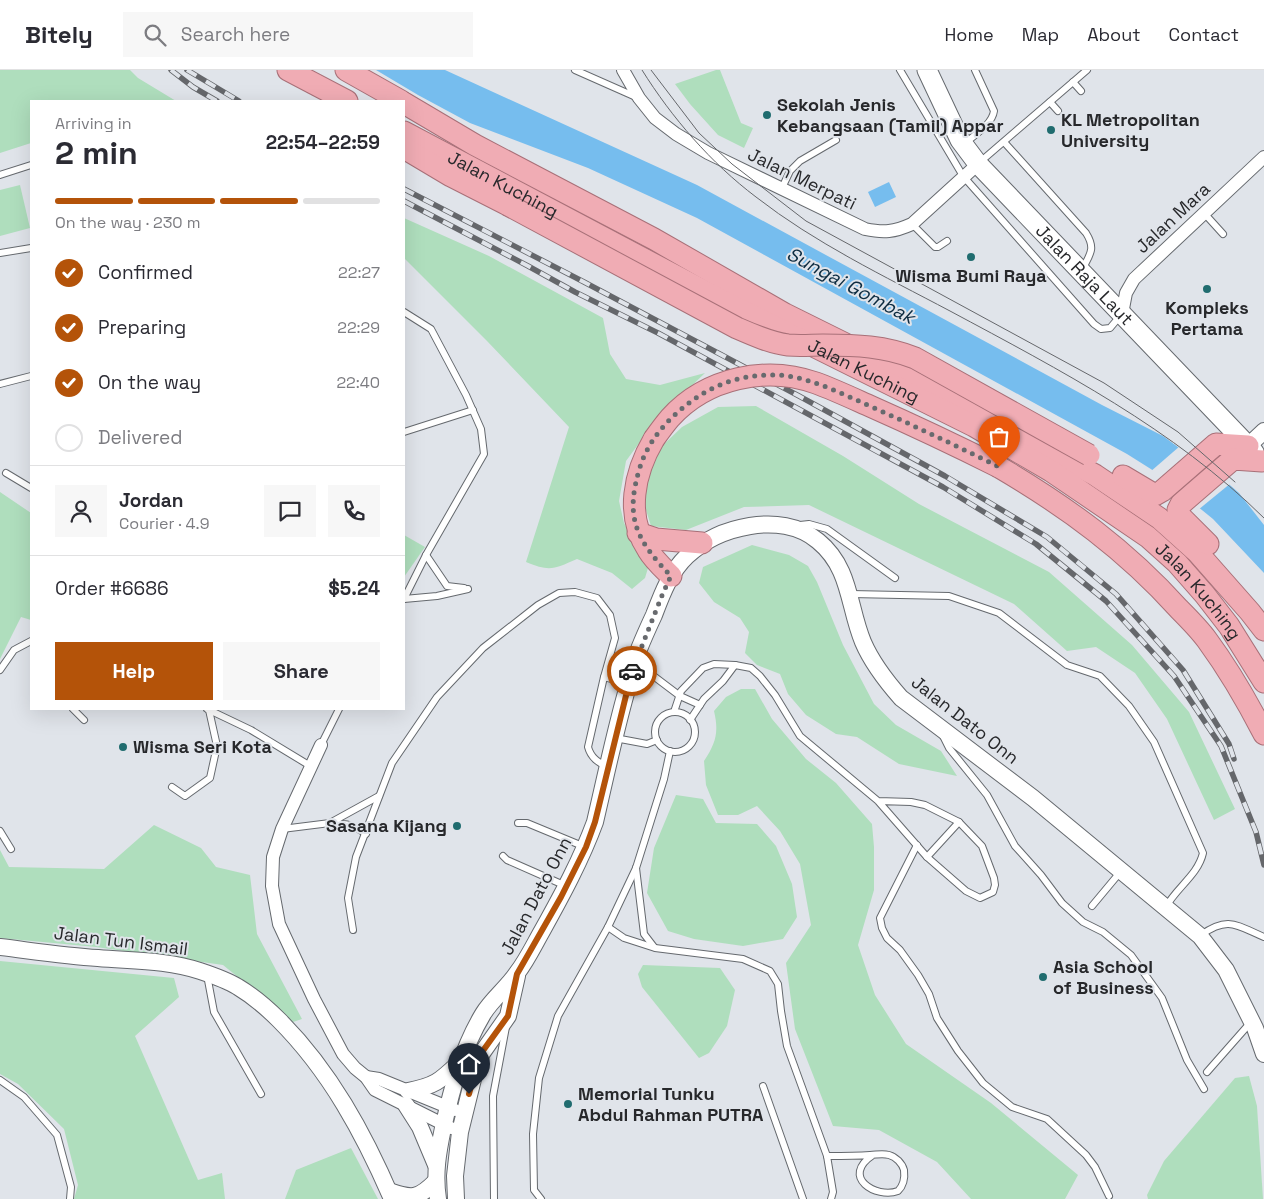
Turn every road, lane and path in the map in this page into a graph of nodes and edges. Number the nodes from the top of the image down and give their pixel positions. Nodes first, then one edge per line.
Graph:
1 (288, 70) edge
2 (346, 70) edge
3 (575, 70) edge
4 (623, 70) edge
5 (900, 70) edge
6 (927, 70) edge
7 (975, 70) edge
8 (1087, 70) edge
9 (1073, 82) junction
10 (1081, 91) dead end
11 (327, 95) edge
12 (639, 98) junction
13 (344, 100) edge
14 (398, 100) edge
15 (1050, 102) junction
16 (405, 104) edge
17 (1058, 111) dead end
18 (405, 133) edge
19 (836, 140) dead end
20 (1004, 142) junction
21 (964, 144) junction
22 (405, 149) edge
23 (1264, 157) edge
24 (978, 164) junction
25 (30, 165) edge
26 (0, 175) edge
27 (963, 176) junction
28 (781, 190) junction
29 (1204, 213) junction
30 (912, 224) junction
31 (1223, 234) dead end
32 (947, 241) dead end
33 (30, 248) edge
34 (0, 253) edge
35 (1081, 272) junction
36 (405, 313) edge
37 (1122, 314) junction
38 (412, 317) junction
39 (405, 319) edge
40 (30, 376) edge
41 (0, 384) edge
42 (473, 410) junction
43 (1264, 431) edge
44 (405, 432) edge
45 (1254, 458) edge
46 (6, 473) dead end
47 (30, 487) edge
48 (782, 525) junction
49 (638, 533) junction
50 (702, 543) junction
51 (426, 555) junction
52 (671, 576) junction
53 (896, 578) dead end
54 (849, 594) junction
55 (405, 597) edge
56 (405, 599) edge
57 (1264, 609) edge
58 (1264, 630) edge
59 (30, 642) edge
60 (634, 662) junction
61 (735, 665) junction
62 (0, 670) edge
63 (604, 677) junction
64 (1264, 682) edge
65 (629, 684) junction
66 (680, 696) junction
67 (700, 705) junction
68 (74, 710) edge
69 (208, 710) edge
70 (210, 710) edge
71 (336, 710) edge
72 (674, 712) junction
73 (84, 720) dead end
74 (690, 720) junction
75 (936, 724) junction
76 (1264, 734) edge
77 (614, 738) junction
78 (657, 740) junction
79 (321, 745) joint
80 (670, 751) junction
81 (312, 767) junction
82 (608, 767) junction
83 (172, 787) dead end
84 (379, 796) junction
85 (878, 801) junction
86 (959, 822) junction
87 (330, 823) junction
88 (518, 823) dead end
89 (282, 828) junction
90 (0, 831) edge
91 (366, 834) junction
92 (917, 845) junction
93 (586, 847) junction
94 (11, 849) dead end
95 (504, 856) dead end
96 (927, 857) junction
97 (636, 868) junction
98 (1122, 870) junction
99 (567, 887) junction
100 (1092, 906) dead end
101 (1166, 907) junction
102 (608, 927) junction
103 (353, 930) dead end
104 (1200, 936) junction
105 (1262, 936) edge
106 (0, 947) edge
107 (655, 948) junction
108 (206, 974) junction
109 (517, 974) junction
110 (508, 1016) junction
111 (1251, 1022) junction
112 (1264, 1054) edge
113 (460, 1062) junction
114 (1207, 1072) dead end
115 (0, 1080) edge
116 (763, 1086) dead end
117 (1204, 1089) dead end
118 (261, 1094) dead end
119 (407, 1098) junction
120 (448, 1107) junction
121 (465, 1114) junction
122 (444, 1124) junction
123 (460, 1132) junction
124 (873, 1155) junction
125 (828, 1156) junction
126 (436, 1165) junction
127 (435, 1182) junction
128 (390, 1195) edge
129 (1109, 1196) dead end
130 (70, 1199) edge
131 (438, 1199) edge
132 (456, 1199) edge
133 (494, 1199) edge
134 (541, 1199) edge
135 (803, 1199) edge
136 (831, 1199) edge

1 - 11 highway
2 - 14 highway, Jalan Kuching
3 - 12 lane
4 - 12 street, Jalan Merpati
5 - 27 lane
6 - 21 main road, Jalan Raja Laut
7 - 21 lane
8 - 9 lane
9 - 10 lane
9 - 15 lane
11 - 13 highway
12 - 28 street, Jalan Merpati
15 - 17 lane
15 - 20 lane
16 - 58 highway, Jalan Kuching
18 - 64 highway, Jalan Kuching
19 - 28 lane
20 - 24 lane
20 - 35 lane
21 - 24 main road, Jalan Raja Laut
22 - 45 highway, bridge
23 - 29 street, Jalan Mara
24 - 27 street, Jalan Merpati
24 - 35 main road, Jalan Raja Laut
25 - 26 lane
27 - 30 street, Jalan Merpati
27 - 37 lane
28 - 30 street, Jalan Merpati
29 - 31 lane
29 - 37 street, Jalan Mara
30 - 32 lane
33 - 34 lane
35 - 37 main road, Jalan Raja Laut
36 - 38 lane
37 - 45 main road, Jalan Raja Laut
38 - 39 lane
38 - 42 lane
40 - 41 lane
42 - 44 lane
42 - 51 lane
43 - 45 street
45 - 57 highway
46 - 47 lane
48 - 50 street, Jalan Dato Onn
48 - 53 lane
48 - 54 street, Jalan Dato Onn
49 - 50 highway
49 - 52 highway
49 - 76 highway, bridge
50 - 52 street, Jalan Dato Onn
51 - 55 lane
51 - 56 lane
52 - 60 street, Jalan Dato Onn
54 - 75 street, Jalan Dato Onn
54 - 101 lane
59 - 62 lane
60 - 65 street, Jalan Dato Onn
60 - 66 lane
61 - 66 lane
61 - 67 lane
61 - 85 lane
63 - 65 lane
63 - 82 lane
63 - 84 lane
65 - 77 street, Jalan Dato Onn
66 - 67 lane
66 - 72 lane
67 - 74 lane
68 - 73 lane
69 - 83 lane
70 - 81 lane
71 - 79 lane
72 - 74 lane
72 - 78 lane
74 - 80 lane
75 - 98 street, Jalan Dato Onn
75 - 117 lane
77 - 78 lane
77 - 82 street, Jalan Dato Onn
78 - 80 lane
79 - 81 street
80 - 97 lane
81 - 89 street
82 - 93 street, Jalan Dato Onn
84 - 87 lane
84 - 91 lane
85 - 86 lane
85 - 92 lane
86 - 96 lane
86 - 96 lane
87 - 89 lane
87 - 91 lane
88 - 93 lane
89 - 119 street
90 - 94 lane
91 - 103 lane
92 - 96 lane
92 - 129 lane
93 - 99 street, Jalan Dato Onn
95 - 99 lane
97 - 102 lane
97 - 107 lane
98 - 100 lane
98 - 101 street, Jalan Dato Onn
99 - 109 street, Jalan Dato Onn
101 - 104 street, Jalan Dato Onn
102 - 107 lane
102 - 134 lane
104 - 105 lane
104 - 111 street, Jalan Dato Onn
106 - 108 street, Jalan Tun Ismail
107 - 125 lane
108 - 118 lane
108 - 128 street, Jalan Tun Ismail
109 - 110 street, Jalan Dato Onn
109 - 113 street, Jalan Dato Onn
110 - 121 street, Jalan Dato Onn
110 - 133 lane
111 - 112 street, Jalan Dato Onn
111 - 114 lane
113 - 119 street
113 - 120 street, Jalan Dato Onn
115 - 130 lane
116 - 135 lane
119 - 120 street
119 - 122 street
119 - 126 street
120 - 121 street
120 - 122 street, Jalan Dato Onn
121 - 123 street, Jalan Dato Onn
122 - 123 street
122 - 126 street
123 - 132 street
124 - 124 lane
124 - 125 lane
125 - 136 lane
126 - 127 street
127 - 128 street
127 - 131 street

